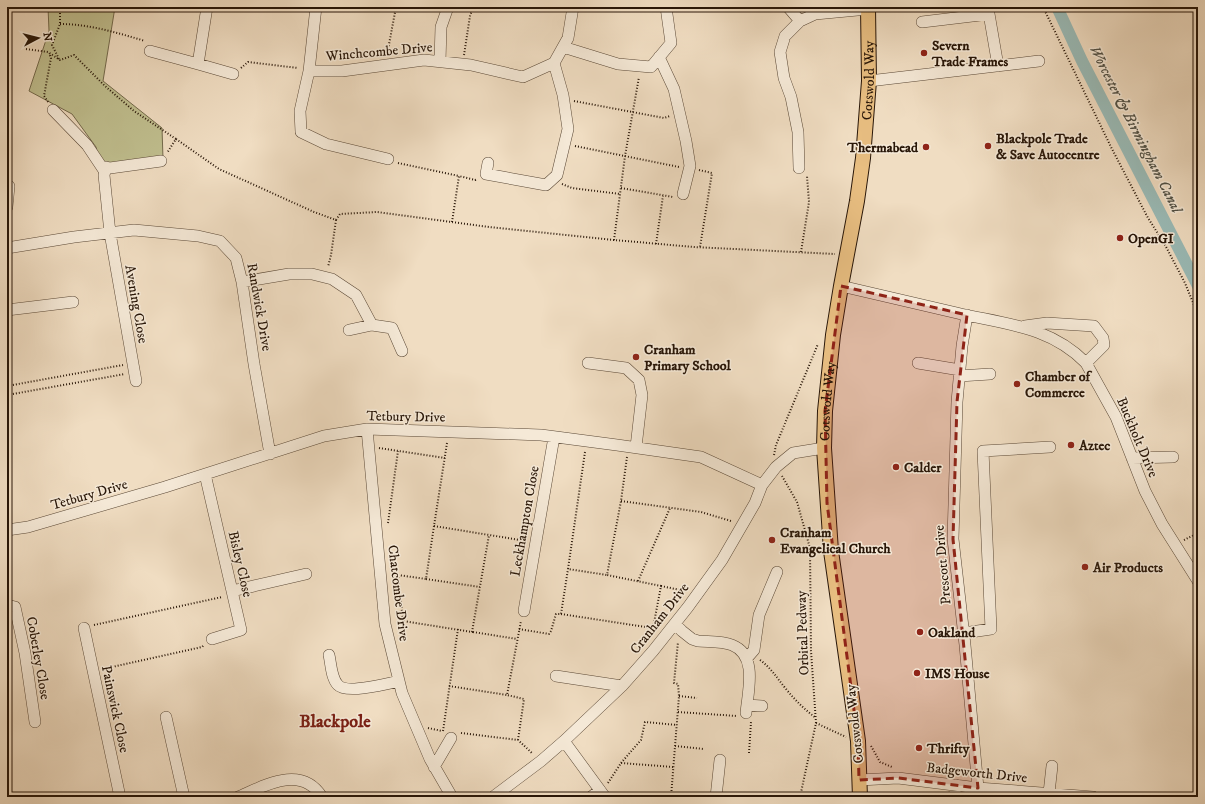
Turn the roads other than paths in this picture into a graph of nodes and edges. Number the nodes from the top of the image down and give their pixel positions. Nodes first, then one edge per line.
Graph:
1 (207, 7) edge
2 (316, 7) edge
3 (448, 7) edge
4 (666, 7) edge
5 (788, 7) edge
6 (868, 8) edge
7 (572, 10) edge
8 (989, 10) edge
9 (800, 21) junction
10 (922, 22) dead end
11 (563, 48) junction
12 (150, 51) road end
13 (659, 57) junction
14 (440, 61) junction
15 (1038, 61) dead end
16 (554, 63) junction
17 (198, 64) junction
18 (998, 66) junction
19 (309, 70) junction
20 (233, 74) road end
21 (869, 81) junction
22 (53, 110) road end
23 (388, 159) road end
24 (161, 161) road end
25 (487, 168) road end
26 (800, 168) road end
27 (105, 172) junction
28 (9, 186) dead end
29 (683, 194) road end
30 (7, 207) edge
31 (110, 233) junction
32 (7, 248) edge
33 (242, 282) junction
34 (841, 286) junction
35 (73, 302) dead end
36 (7, 310) edge
37 (967, 315) junction
38 (372, 325) junction
39 (1022, 327) junction
40 (349, 330) dead end
41 (402, 351) dead end
42 (588, 363) dead end
43 (918, 363) dead end
44 (1086, 363) junction
45 (134, 372) road end
46 (960, 373) junction
47 (990, 374) dead end
48 (367, 429) junction
49 (554, 436) junction
50 (632, 447) junction
51 (1050, 447) dead end
52 (824, 448) junction
53 (270, 454) junction
54 (1173, 457) dead end
55 (1132, 458) junction
56 (205, 474) junction
57 (762, 485) junction
58 (7, 530) edge
59 (777, 572) dead end
60 (306, 574) dead end
61 (1198, 581) edge
62 (233, 593) junction
63 (7, 605) edge
64 (524, 612) road end
65 (675, 624) junction
66 (84, 628) road end
67 (964, 633) junction
68 (212, 639) road end
69 (329, 655) dead end
70 (751, 659) junction
71 (556, 676) dead end
72 (399, 681) junction
73 (622, 686) junction
74 (762, 706) dead end
75 (166, 717) dead end
76 (35, 722) dead end
77 (453, 734) road end
78 (564, 741) junction
79 (720, 760) dead end
80 (1052, 766) dead end
81 (434, 767) junction
82 (859, 780) junction
83 (956, 785) junction
84 (978, 788) junction
85 (1049, 793) junction
86 (599, 794) edge
87 (120, 797) edge
88 (184, 797) edge
89 (238, 797) edge
90 (322, 797) edge
91 (452, 797) edge
92 (493, 797) edge
93 (716, 797) edge
94 (860, 797) edge
95 (954, 797) edge
96 (1092, 797) edge

1 - 17 street
2 - 19 street
3 - 14 street
4 - 13 street
5 - 9 street
6 - 9 street
6 - 21 main road, Cotswold Way
7 - 11 street
8 - 10 street
8 - 18 street
9 - 26 street
11 - 13 street
11 - 16 street
12 - 17 street
13 - 29 street
14 - 16 street, Winchcombe Drive
14 - 19 street, Winchcombe Drive
15 - 18 street
16 - 25 street
17 - 20 street
18 - 21 street
19 - 23 street
21 - 34 main road, Cotswold Way
22 - 27 street
24 - 27 street
27 - 31 street, Avening Close
28 - 30 street
31 - 32 street, Randwick Drive
31 - 33 street, Randwick Drive
31 - 45 street, Avening Close
33 - 38 street
33 - 53 street, Randwick Drive
34 - 37 street, Buckholt Drive
34 - 52 main road, Cotswold Way
35 - 36 street
37 - 39 street, Buckholt Drive
37 - 46 street, Prescott Drive
38 - 40 street
38 - 41 street
39 - 44 street, Buckholt Drive
39 - 44 street
42 - 50 street
43 - 46 street
44 - 55 street, Buckholt Drive
46 - 47 street
46 - 67 street, Prescott Drive
48 - 49 street, Tetbury Drive
48 - 53 street, Tetbury Drive
48 - 72 street, Chatcombe Drive
49 - 50 street, Tetbury Drive
49 - 64 street, Leckhampton Close
50 - 57 street, Tetbury Drive
51 - 67 street
52 - 57 street, Cranham Drive
52 - 82 main road, Cotswold Way
53 - 56 street, Tetbury Drive
54 - 55 street
55 - 61 street, Buckholt Drive
56 - 58 street, Tetbury Drive
56 - 62 street, Bisley Close
57 - 65 street, Cranham Drive
59 - 70 street
60 - 62 street
62 - 68 street, Bisley Close
63 - 76 street, Coberley Close
65 - 70 street
65 - 73 street, Cranham Drive
66 - 87 street, Painswick Close
67 - 84 street, Prescott Drive
69 - 72 street
70 - 74 street
71 - 73 street
72 - 81 street, Chatcombe Drive
73 - 78 street, Cranham Drive
75 - 88 street
77 - 81 street
78 - 86 street
78 - 92 street, Cranham Drive
79 - 93 street
80 - 85 street
81 - 91 street, Chatcombe Drive
82 - 83 street, Badgeworth Drive
82 - 94 main road, Cotswold Way
83 - 84 street, Badgeworth Drive
83 - 95 street
84 - 85 street, Badgeworth Drive
85 - 96 street, Badgeworth Drive
89 - 90 street

